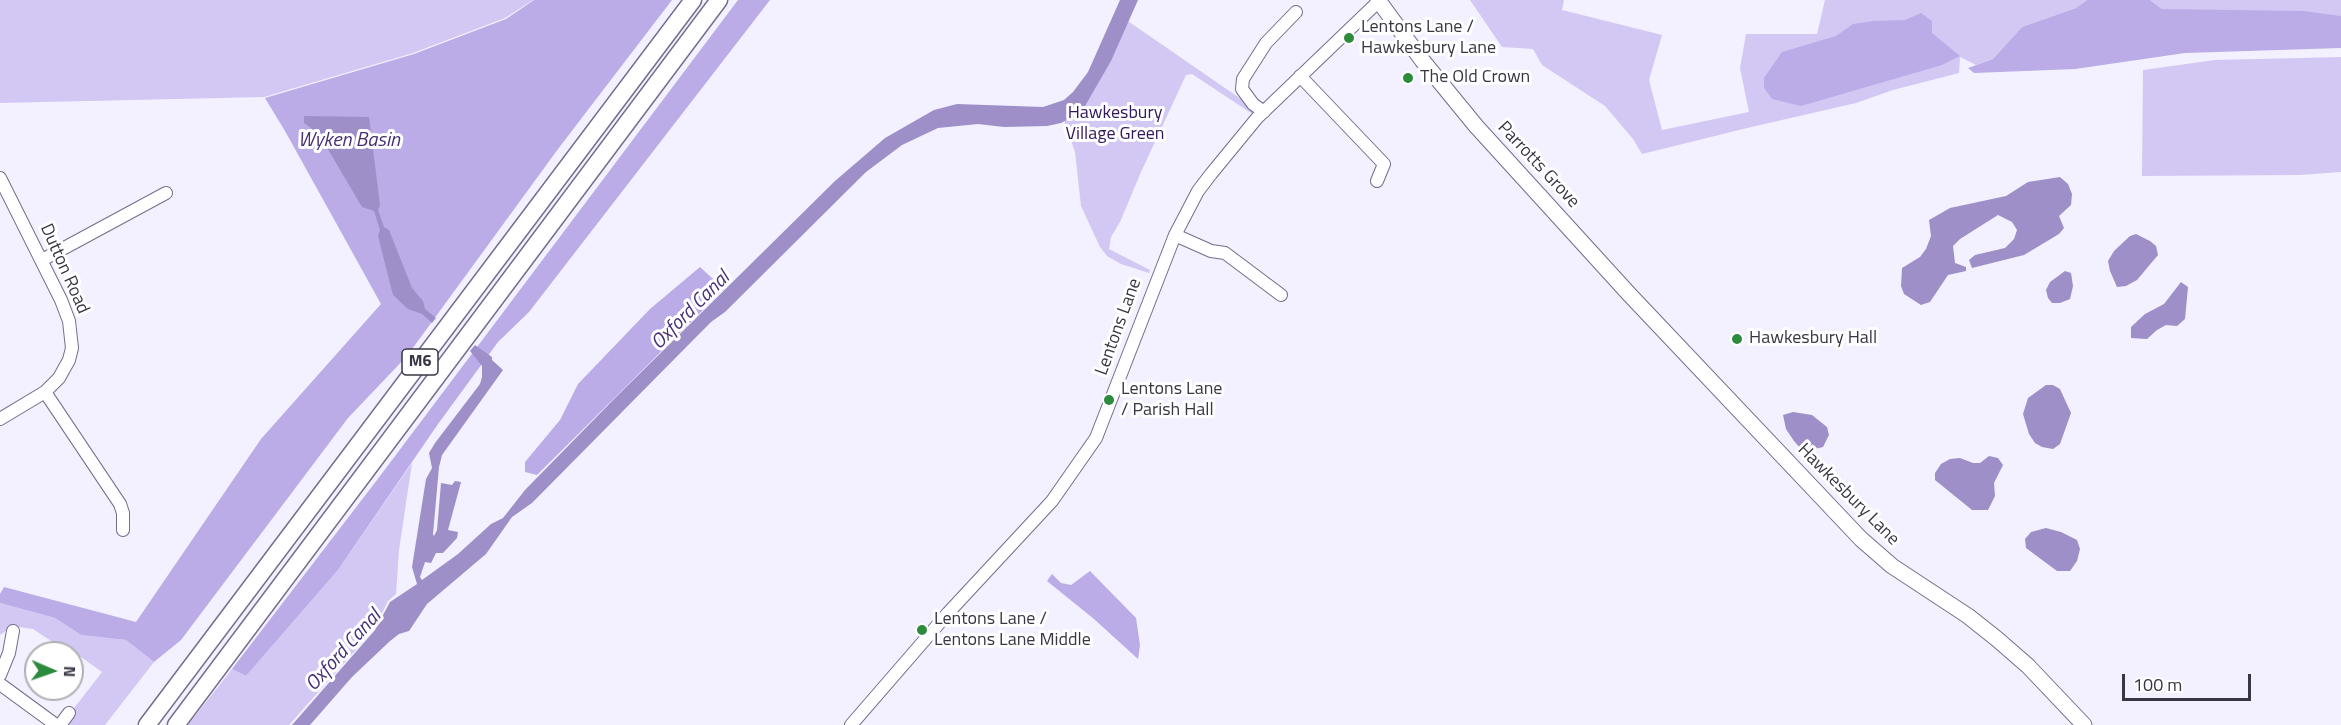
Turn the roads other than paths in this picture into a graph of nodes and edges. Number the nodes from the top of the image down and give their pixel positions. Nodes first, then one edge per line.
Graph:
1 (693, 0) edge
2 (719, 0) edge
3 (1378, 0) edge
4 (1296, 12) dead end
5 (1300, 76) junction
6 (1264, 112) junction
7 (1377, 181) dead end
8 (1, 182) edge
9 (166, 193) dead end
10 (1175, 235) junction
11 (42, 260) junction
12 (1277, 294) dead end
13 (1629, 294) joint
14 (45, 392) junction
15 (0, 419) edge
16 (123, 530) dead end
17 (13, 631) dead end
18 (0, 675) edge
19 (0, 684) edge
20 (69, 713) dead end
21 (58, 725) edge
22 (147, 725) edge
23 (176, 725) edge
24 (851, 725) edge
25 (2084, 725) edge

1 - 22 highway, M6
2 - 23 highway, M6
3 - 5 street, Lentons Lane
3 - 13 main road, Parrotts Grove
4 - 6 street
5 - 6 street, Lentons Lane
5 - 7 street
6 - 10 street, Lentons Lane
8 - 11 street, Dutton Road
9 - 11 street
10 - 12 street
10 - 24 street, Lentons Lane
11 - 14 street, Dutton Road
13 - 25 main road, Hawkesbury Lane
14 - 15 street, Dutton Road
14 - 16 street
17 - 18 street
19 - 21 street
20 - 21 street

